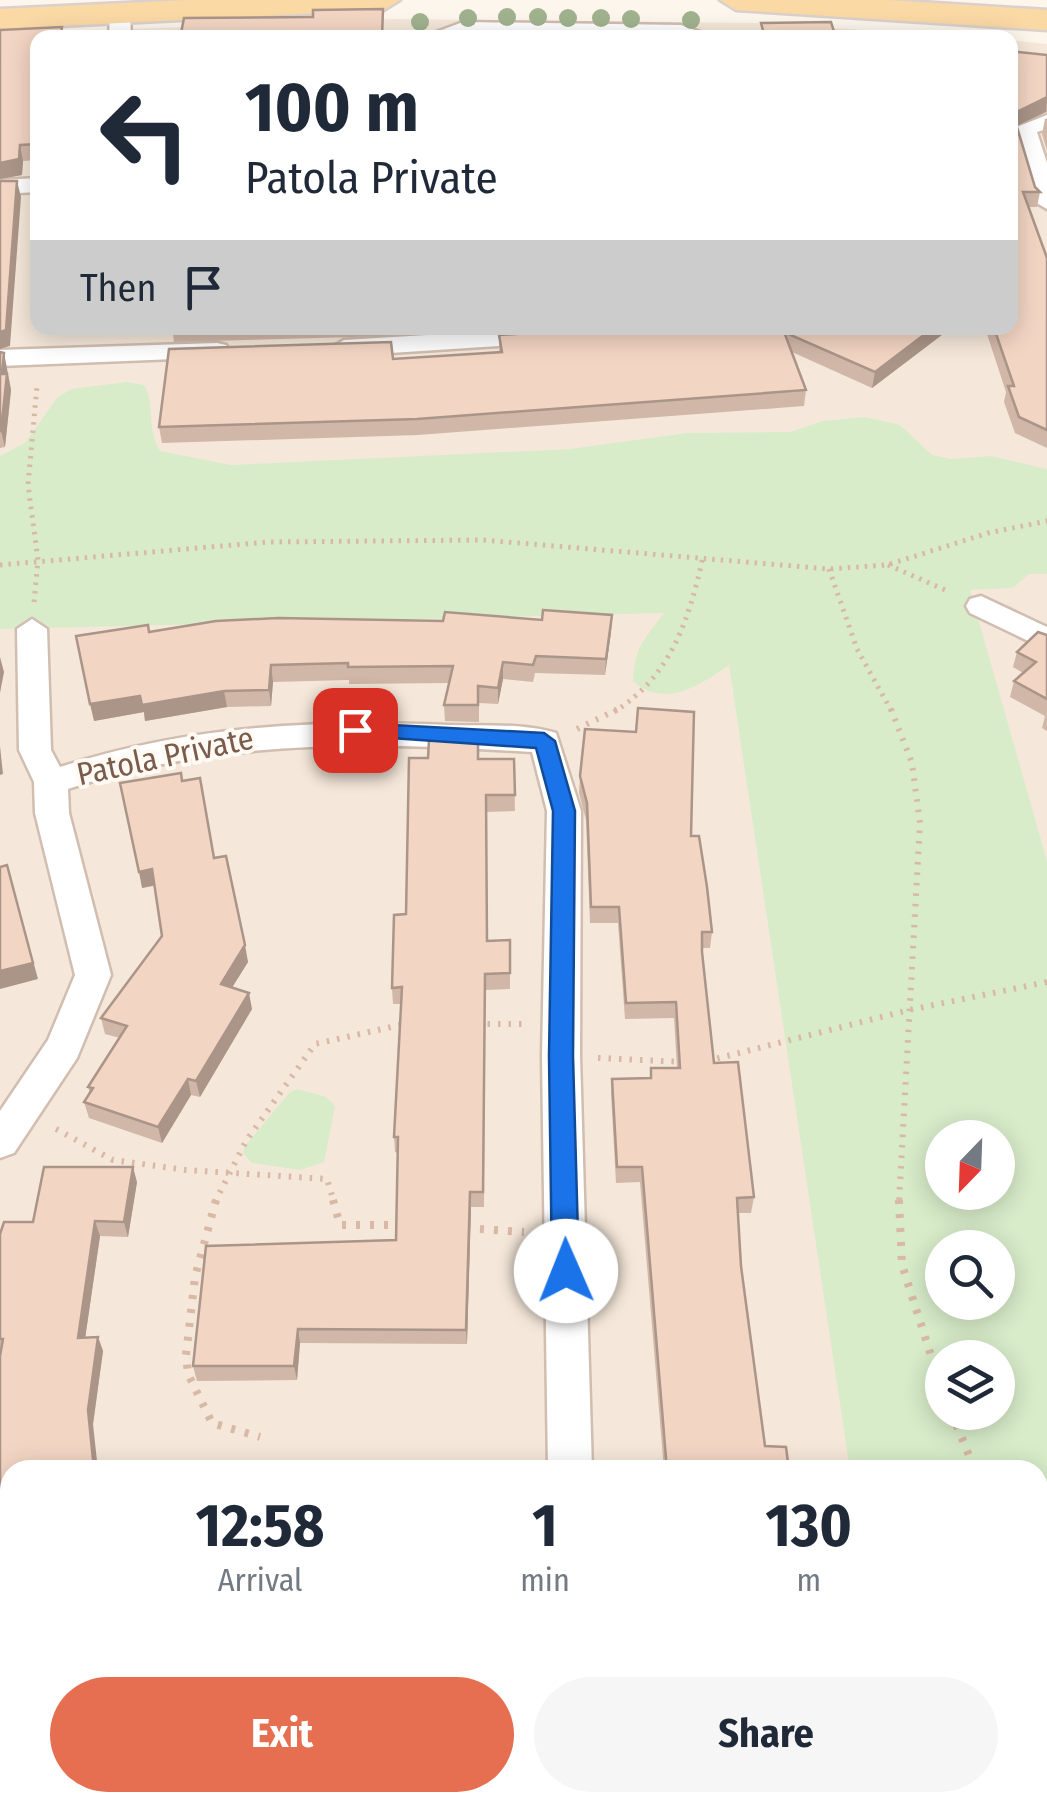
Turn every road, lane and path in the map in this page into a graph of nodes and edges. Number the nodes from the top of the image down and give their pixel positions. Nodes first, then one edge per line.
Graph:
1 (384, 0) edge
2 (736, 0) edge
3 (0, 19) edge
4 (1047, 20) edge
5 (120, 25) edge
6 (456, 30) edge
7 (608, 30) edge
8 (1047, 122) edge
9 (30, 185) edge
10 (0, 187) edge
11 (1047, 202) edge
12 (439, 335) edge
13 (78, 341) edge
14 (322, 349) edge
15 (246, 350) edge
16 (40, 355) junction
17 (0, 358) edge
18 (1047, 522) edge
19 (703, 557) junction
20 (38, 560) junction
21 (0, 565) edge
22 (887, 565) junction
23 (829, 569) junction
24 (982, 606) joint
25 (32, 628) joint
26 (1047, 640) edge
27 (544, 741) junction
28 (50, 782) junction
29 (1047, 982) edge
30 (908, 1010) junction
31 (416, 1024) edge
32 (470, 1024) edge
33 (561, 1040) junction
34 (21, 1110) junction
35 (0, 1142) edge
36 (227, 1171) junction
37 (420, 1225) edge
38 (456, 1228) edge
39 (565, 1234) junction
40 (926, 1340) edge
41 (959, 1430) edge
42 (260, 1437) dead end
43 (570, 1460) edge
44 (971, 1460) edge

1 - 5 main road
2 - 4 main road
3 - 5 main road
6 - 7 street
8 - 11 street
9 - 10 street
12 - 14 street
13 - 15 street
13 - 16 street
16 - 17 street
16 - 20 path
18 - 22 path
19 - 20 path
19 - 23 path
19 - 27 path
20 - 21 path
20 - 25 path
22 - 23 path
22 - 24 path
23 - 30 path
24 - 26 street
25 - 28 street, Patola Private
27 - 28 street, Patola Private
27 - 33 street
28 - 34 street
29 - 30 path
30 - 33 path
30 - 40 path
31 - 36 path
32 - 33 path
33 - 39 street
34 - 35 street
34 - 36 path
36 - 37 path
36 - 42 path
38 - 39 path
39 - 43 street
41 - 44 path

